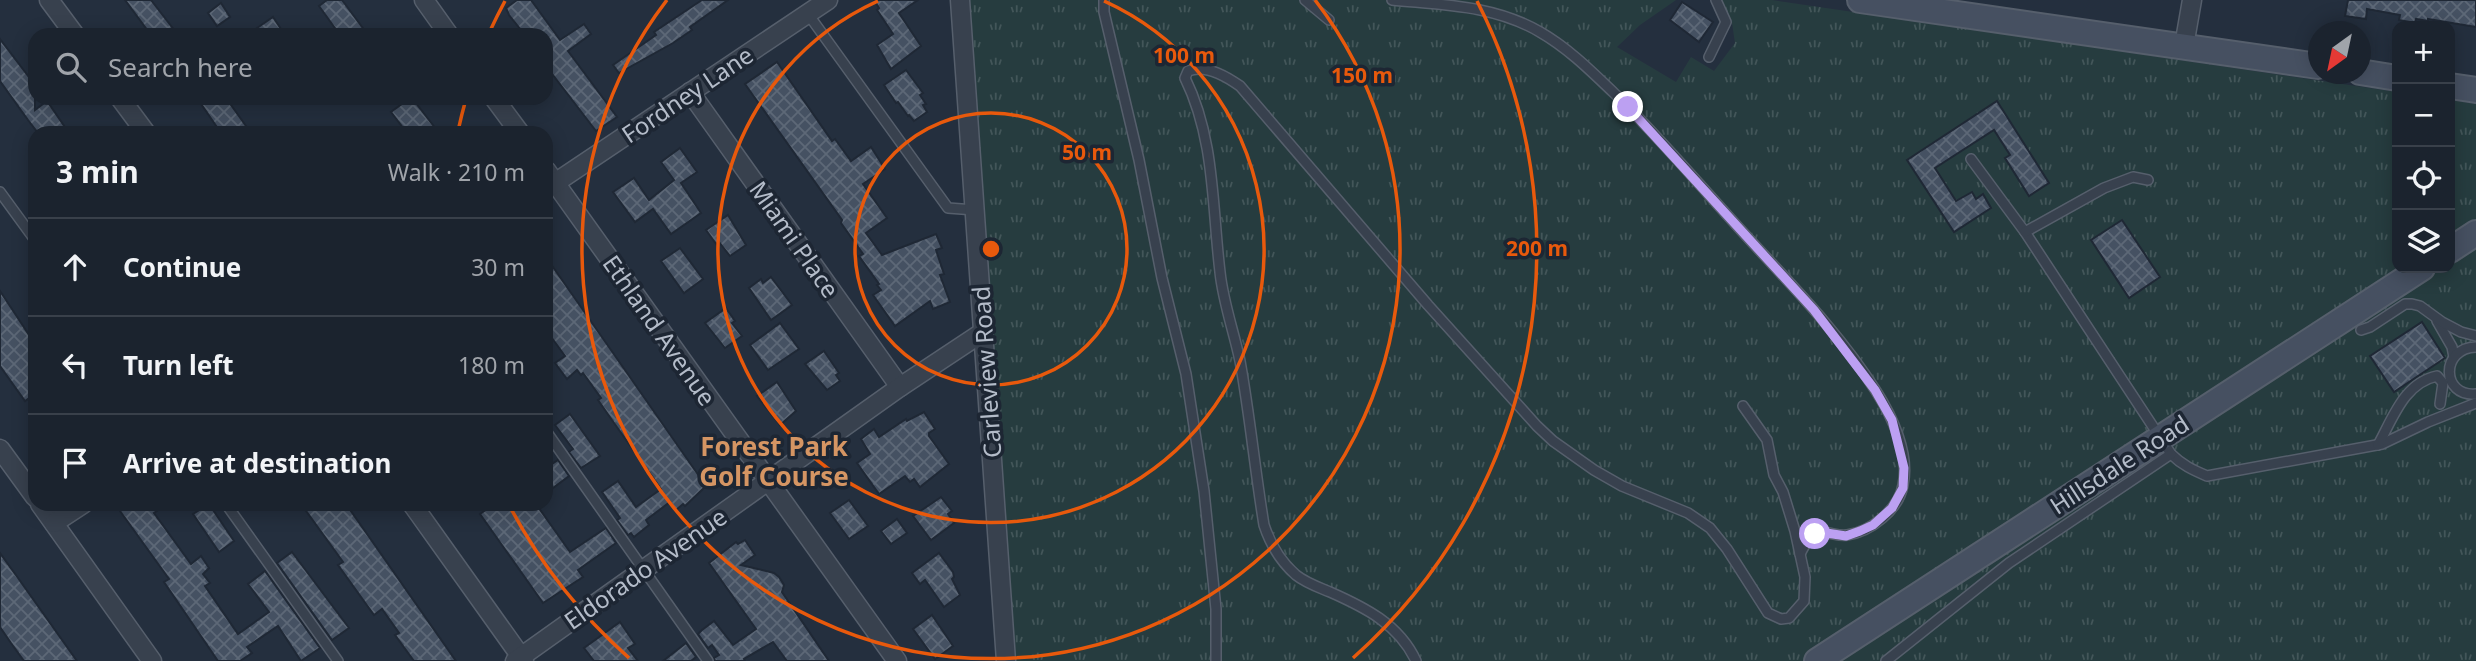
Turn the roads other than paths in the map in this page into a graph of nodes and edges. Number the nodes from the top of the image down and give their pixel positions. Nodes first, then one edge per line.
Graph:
1 (49, 0) edge
2 (424, 0) edge
3 (828, 0) edge
4 (960, 0) edge
5 (1104, 0) edge
6 (1305, 0) edge
7 (1392, 0) edge
8 (1716, 0) edge
9 (1860, 0) edge
10 (2192, 0) edge
11 (808, 14) junction
12 (1329, 20) dead end
13 (70, 28) edge
14 (444, 28) edge
15 (2184, 46) junction
16 (1709, 57) dead end
17 (2308, 64) edge
18 (2371, 74) edge
19 (2392, 77) edge
20 (2455, 87) edge
21 (2476, 90) edge
22 (690, 92) junction
23 (125, 105) edge
24 (499, 105) edge
25 (141, 126) edge
26 (515, 126) edge
27 (1971, 159) dead end
28 (553, 178) edge
29 (2148, 180) dead end
30 (553, 185) edge
31 (0, 192) edge
32 (975, 210) junction
33 (28, 230) edge
34 (2025, 232) junction
35 (2476, 233) edge
36 (2455, 247) edge
37 (2415, 273) edge
38 (2432, 314) junction
39 (2361, 330) dead end
40 (983, 332) junction
41 (2476, 336) edge
42 (2476, 347) edge
43 (2454, 357) junction
44 (900, 387) junction
45 (2476, 394) edge
46 (2476, 403) edge
47 (2440, 404) dead end
48 (1743, 405) dead end
49 (553, 441) edge
50 (2378, 445) junction
51 (2166, 446) junction
52 (0, 449) edge
53 (768, 481) junction
54 (28, 487) edge
55 (45, 511) edge
56 (72, 511) edge
57 (231, 511) edge
58 (417, 511) edge
59 (54, 523) junction
60 (1800, 555) junction
61 (643, 569) junction
62 (520, 659) edge
63 (152, 661) edge
64 (338, 661) edge
65 (708, 661) edge
66 (897, 661) edge
67 (1006, 661) edge
68 (1216, 661) edge
69 (1416, 661) edge
70 (1817, 661) edge
71 (1886, 661) edge

1 - 13 street
2 - 14 street
3 - 11 street, Fordney Lane
4 - 32 street, Carleview Road
5 - 68 lane
6 - 12 lane
7 - 60 lane
8 - 16 lane
9 - 15 main road
10 - 15 street
11 - 22 street, Fordney Lane
11 - 32 lane
15 - 17 main road
18 - 19 main road
20 - 21 main road
22 - 28 street, Fordney Lane
22 - 44 street, Miami Place
23 - 25 street
24 - 26 street
27 - 34 lane
29 - 34 lane
30 - 53 street, Ethland Avenue
31 - 33 lane
32 - 40 street, Carleview Road
34 - 51 lane
35 - 36 main road
37 - 51 main road, Hillsdale Road
38 - 39 lane
38 - 41 lane
38 - 43 lane
40 - 44 street, Eldorado Avenue
40 - 67 street, Carleview Road
42 - 43 lane
43 - 45 lane
44 - 53 street, Eldorado Avenue
46 - 50 lane
47 - 50 lane
48 - 60 lane
49 - 61 lane
50 - 51 lane
51 - 70 main road, Hillsdale Road
51 - 71 lane
52 - 54 street
53 - 61 street, Eldorado Avenue
53 - 66 street, Ethland Avenue
55 - 59 street
56 - 59 street
57 - 64 lane
58 - 62 street
59 - 63 street
60 - 69 lane
61 - 62 street, Eldorado Avenue
61 - 65 lane

